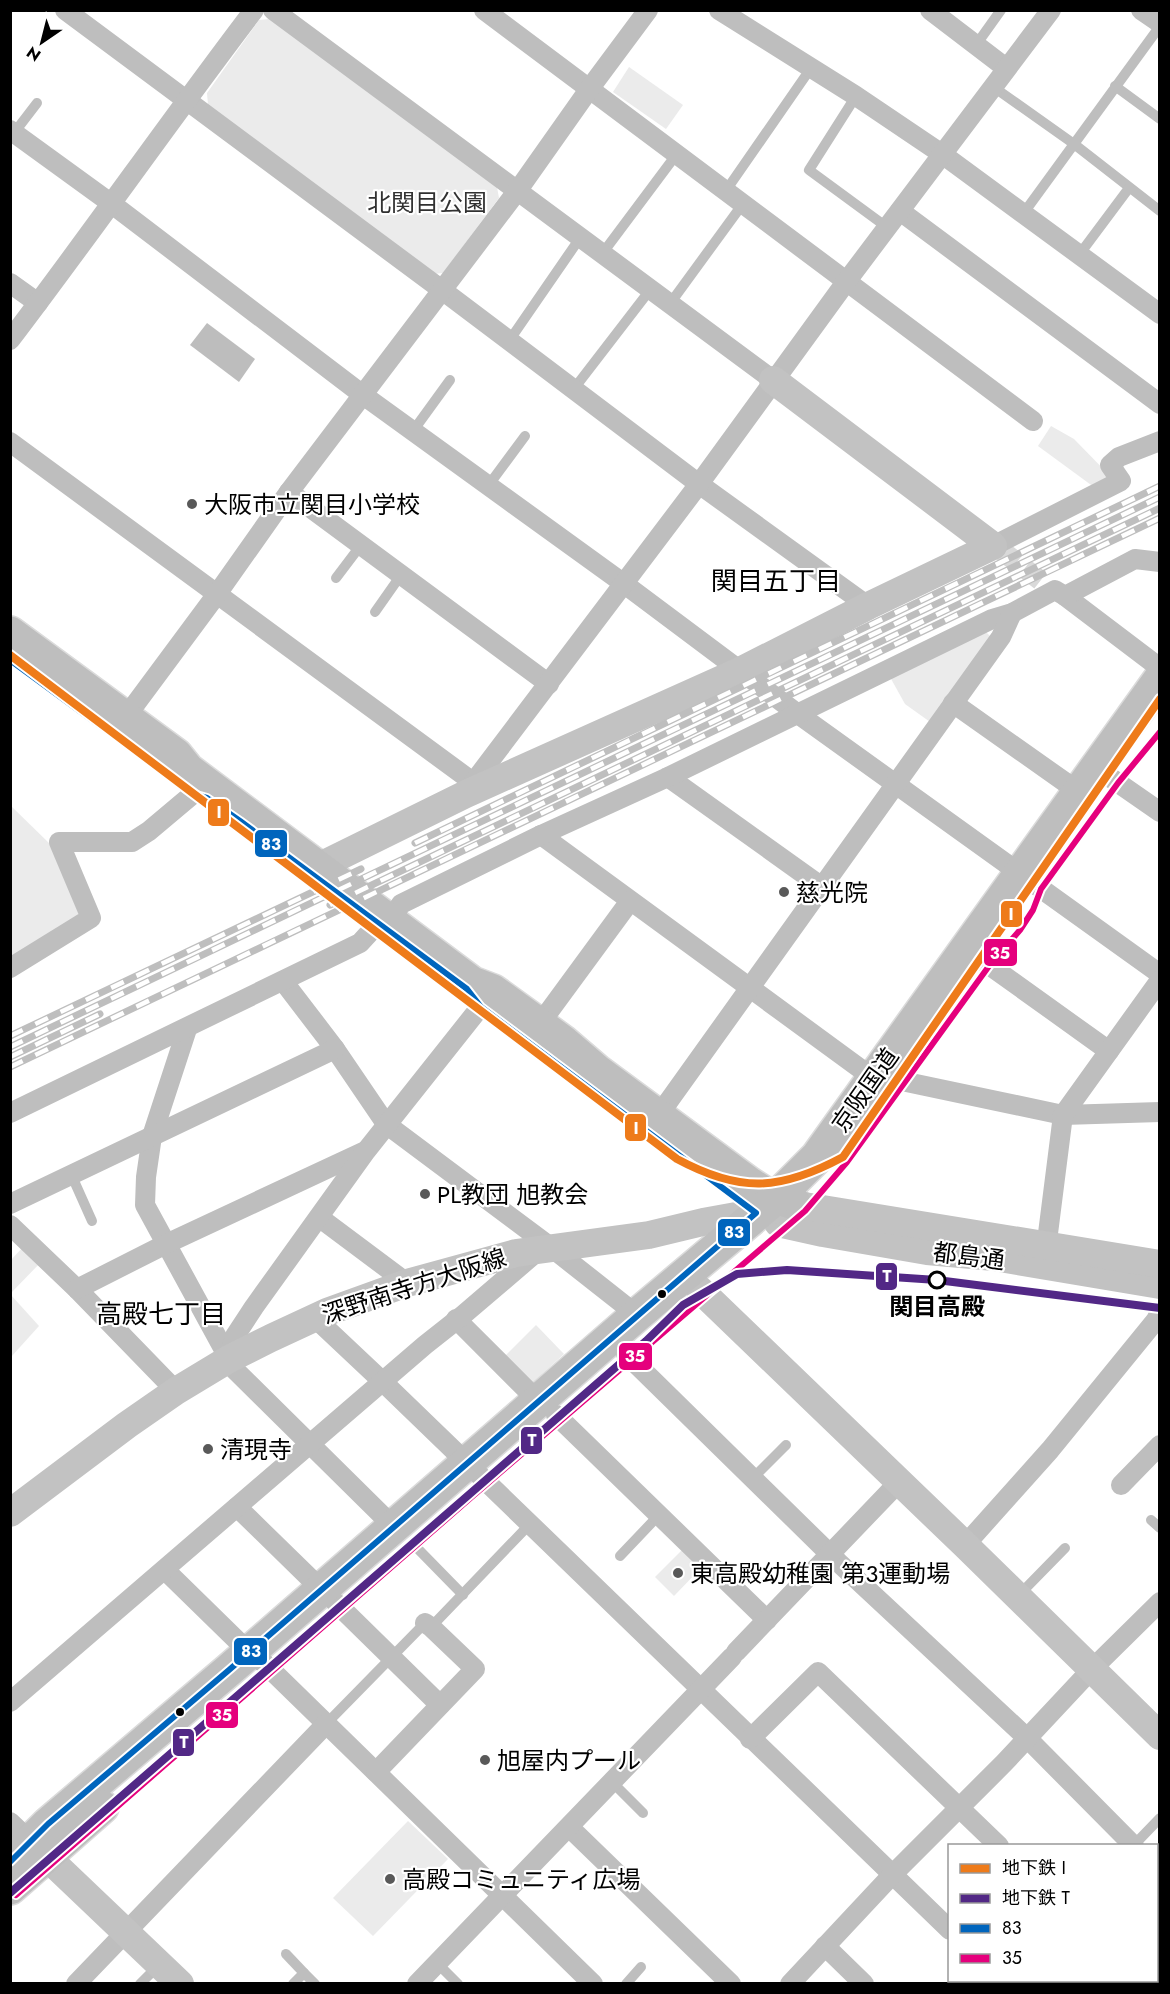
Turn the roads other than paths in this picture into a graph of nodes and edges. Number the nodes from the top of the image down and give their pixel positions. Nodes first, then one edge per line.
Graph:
1 (65, 10) edge
2 (254, 10) edge
3 (273, 10) edge
4 (484, 10) edge
5 (648, 10) edge
6 (719, 10) edge
7 (930, 10) edge
8 (1001, 10) edge
9 (1051, 10) edge
10 (1141, 10) edge
11 (742, 16) edge
12 (1160, 25) edge
13 (976, 45) junction
14 (811, 68) junction
15 (1006, 68) junction
16 (992, 86) junction
17 (1115, 86) junction
18 (590, 88) junction
19 (856, 96) junction
20 (185, 101) junction
21 (37, 103) dead end
22 (1160, 119) edge
23 (12, 131) edge
24 (1074, 144) junction
25 (942, 154) junction
26 (676, 155) junction
27 (1129, 188) junction
28 (518, 190) junction
29 (725, 192) junction
30 (112, 204) junction
31 (742, 205) junction
32 (900, 211) junction
33 (1160, 211) edge
34 (1023, 214) junction
35 (888, 228) junction
36 (580, 238) junction
37 (602, 254) junction
38 (1079, 255) junction
39 (846, 282) junction
40 (10, 283) edge
41 (442, 290) junction
42 (650, 290) junction
43 (38, 303) junction
44 (669, 305) junction
45 (1160, 314) edge
46 (10, 340) edge
47 (509, 341) junction
48 (450, 380) dead end
49 (773, 380) junction
50 (573, 390) junction
51 (363, 395) junction
52 (1158, 401) edge
53 (1033, 421) dead end
54 (413, 431) junction
55 (525, 436) dead end
56 (1160, 441) edge
57 (10, 442) edge
58 (699, 484) junction
59 (488, 486) junction
60 (289, 492) junction
61 (361, 545) junction
62 (997, 548) junction
63 (1160, 561) edge
64 (401, 574) junction
65 (336, 578) dead end
66 (623, 583) junction
67 (1055, 590) junction
68 (217, 594) junction
69 (868, 606) junction
70 (375, 612) dead end
71 (1012, 613) junction
72 (10, 633) edge
73 (10, 660) edge
74 (1160, 668) edge
75 (740, 671) junction
76 (1160, 678) edge
77 (549, 684) junction
78 (953, 704) junction
79 (798, 714) junction
80 (1160, 717) edge
81 (125, 718) junction
82 (176, 755) junction
83 (668, 777) junction
84 (1111, 778) junction
85 (896, 783) junction
86 (477, 786) junction
87 (1079, 792) junction
88 (193, 794) junction
89 (1160, 812) edge
90 (541, 835) junction
91 (328, 862) junction
92 (1026, 880) junction
93 (822, 887) junction
94 (630, 901) junction
95 (383, 922) junction
96 (982, 960) junction
97 (10, 968) edge
98 (1160, 974) edge
99 (1160, 980) edge
100 (284, 981) junction
101 (750, 989) junction
102 (487, 999) junction
103 (539, 1024) junction
104 (187, 1029) junction
105 (334, 1050) junction
106 (1109, 1051) junction
107 (885, 1079) junction
108 (1160, 1112) edge
109 (10, 1113) edge
110 (1063, 1115) junction
111 (658, 1116) junction
112 (386, 1124) junction
113 (152, 1137) junction
114 (366, 1151) junction
115 (71, 1174) junction
116 (10, 1204) edge
117 (777, 1209) junction
118 (320, 1218) junction
119 (92, 1221) dead end
120 (10, 1225) edge
121 (166, 1244) junction
122 (546, 1249) junction
123 (1045, 1256) junction
124 (1160, 1264) edge
125 (407, 1283) junction
126 (1160, 1285) edge
127 (77, 1289) junction
128 (700, 1290) junction
129 (1160, 1312) edge
130 (637, 1315) junction
131 (314, 1317) junction
132 (456, 1319) junction
133 (626, 1354) junction
134 (229, 1359) junction
135 (382, 1381) junction
136 (176, 1392) junction
137 (547, 1408) junction
138 (310, 1444) junction
139 (786, 1445) dead end
140 (1160, 1445) edge
141 (474, 1470) junction
142 (753, 1478) junction
143 (899, 1482) junction
144 (1121, 1485) dead end
145 (237, 1507) junction
146 (10, 1513) edge
147 (659, 1515) junction
148 (1151, 1520) dead end
149 (529, 1524) junction
150 (394, 1527) junction
151 (1160, 1528) edge
152 (965, 1545) junction
153 (1065, 1548) dead end
154 (419, 1550) dead end
155 (830, 1554) junction
156 (620, 1556) dead end
157 (165, 1570) junction
158 (463, 1595) junction
159 (329, 1596) junction
160 (1017, 1597) junction
161 (1160, 1602) edge
162 (767, 1620) junction
163 (428, 1625) junction
164 (393, 1657) junction
165 (257, 1658) junction
166 (1091, 1670) junction
167 (699, 1690) junction
168 (10, 1702) edge
169 (440, 1705) junction
170 (326, 1724) junction
171 (1160, 1736) edge
172 (750, 1738) junction
173 (1027, 1738) junction
174 (376, 1772) junction
175 (612, 1782) junction
176 (960, 1808) junction
177 (643, 1813) dead end
178 (1160, 1818) edge
179 (568, 1827) junction
180 (998, 1844) edge
181 (1133, 1844) edge
182 (1135, 1844) edge
183 (25, 1845) edge
184 (892, 1875) junction
185 (10, 1888) edge
186 (502, 1896) junction
187 (948, 1928) edge
188 (126, 1932) junction
189 (825, 1946) junction
190 (286, 1954) dead end
191 (437, 1963) junction
192 (641, 1967) dead end
193 (304, 1972) junction
194 (160, 1977) edge
195 (76, 1983) edge
196 (292, 1983) edge
197 (315, 1983) edge
198 (417, 1983) edge
199 (458, 1983) edge
200 (593, 1983) edge
201 (626, 1983) edge
202 (731, 1983) edge
203 (790, 1983) edge
204 (864, 1983) edge

1 - 20 street
2 - 20 street
3 - 28 street
4 - 18 street
5 - 18 street
6 - 11 street
7 - 13 street
8 - 13 lane
9 - 15 street
10 - 12 street
11 - 14 street
12 - 17 lane
13 - 15 street
14 - 19 street
14 - 29 lane
15 - 16 street
16 - 24 lane
16 - 25 street
17 - 22 lane
17 - 24 lane
18 - 26 street
18 - 28 street
19 - 25 street
19 - 35 lane
20 - 30 street
20 - 41 street
21 - 23 lane
23 - 30 street
24 - 27 lane
24 - 34 lane
25 - 32 street
25 - 34 street
26 - 29 street
26 - 37 lane
27 - 33 lane
27 - 38 lane
28 - 36 street
28 - 41 street
29 - 31 street
30 - 43 street
30 - 51 street
31 - 39 street
31 - 44 lane
32 - 35 street
32 - 52 street
34 - 38 street
35 - 39 street
36 - 37 street
36 - 47 lane
37 - 42 street
38 - 45 street
39 - 49 street
39 - 53 street
40 - 43 street
41 - 47 street
41 - 51 street
42 - 44 street
42 - 50 lane
43 - 46 street
44 - 49 street
47 - 50 street
48 - 54 lane
49 - 58 street
49 - 62 street
50 - 58 street
51 - 54 street
51 - 60 street
54 - 59 street
55 - 59 lane
56 - 62 street
57 - 68 street
58 - 66 street
58 - 69 street
59 - 66 street
60 - 61 street
60 - 68 street
61 - 64 street
61 - 65 lane
62 - 69 street
63 - 67 street
64 - 70 lane
64 - 77 street
66 - 75 street
66 - 77 street
67 - 71 street
67 - 74 street
68 - 81 street
68 - 86 street
69 - 75 street
71 - 78 street
71 - 79 street
72 - 81 highway
73 - 88 highway
75 - 79 street
75 - 86 street
76 - 87 highway, 京阪国道
77 - 86 street
78 - 85 street
78 - 87 street
79 - 83 street
79 - 85 street
80 - 84 highway, 京阪国道
81 - 82 highway
82 - 91 highway
82 - 102 highway
83 - 90 street
83 - 93 street
84 - 89 street
84 - 92 highway, 京阪国道
85 - 92 street
85 - 93 street
86 - 91 street
87 - 92 highway, 京阪国道
88 - 95 highway
88 - 97 street
88 - 102 highway
90 - 94 street
90 - 95 street
91 - 95 highway
92 - 96 highway, 京阪国道
92 - 98 street
92 - 107 highway, 京阪国道
93 - 101 street
94 - 101 street
94 - 103 street
95 - 100 street
95 - 102 highway
96 - 106 street
96 - 107 highway, 京阪国道
99 - 106 street
100 - 104 street
100 - 105 street
101 - 107 street
101 - 111 street
102 - 103 highway
102 - 112 street
102 - 117 highway
103 - 111 highway
104 - 109 street
104 - 113 street
105 - 112 street
105 - 113 street
106 - 110 street
107 - 110 street
107 - 117 highway, 京阪国道
108 - 110 street
110 - 123 street
111 - 117 highway
112 - 114 street
112 - 122 street
113 - 115 street
113 - 121 street
114 - 118 street
114 - 121 street
115 - 116 street
115 - 119 lane
117 - 122 street, 深野南寺方大阪線
117 - 123 street, 都島通
117 - 128 highway, 京阪国道
117 - 130 highway, 京阪国道
118 - 125 street
118 - 134 street
120 - 127 street
121 - 127 street
121 - 134 street
122 - 125 street, 深野南寺方大阪線
122 - 130 street
122 - 132 street
123 - 124 street, 都島通
123 - 126 street, 都島通
125 - 131 street, 深野南寺方大阪線
127 - 136 street
128 - 133 highway, 京阪国道
128 - 143 street
129 - 152 street
130 - 137 highway, 京阪国道
131 - 134 street, 深野南寺方大阪線
131 - 135 street
132 - 135 street
132 - 137 street
133 - 137 highway, 京阪国道
133 - 142 street
134 - 136 street, 深野南寺方大阪線
134 - 138 street
135 - 138 street
135 - 141 street
136 - 146 street, 深野南寺方大阪線
137 - 141 highway, 京阪国道
137 - 147 street
138 - 145 street
138 - 150 street
139 - 142 lane
140 - 144 street
141 - 149 street
141 - 150 highway, 京阪国道
141 - 159 highway, 京阪国道
142 - 155 street
143 - 152 street
143 - 155 street
145 - 157 street
145 - 159 street
147 - 156 lane
147 - 162 street
148 - 151 lane
149 - 158 lane
149 - 167 street
150 - 159 highway, 京阪国道
152 - 160 street
153 - 160 lane
154 - 158 lane
155 - 162 street
155 - 173 street
157 - 165 street
157 - 168 street
158 - 163 lane
159 - 164 street
159 - 165 highway, 京阪国道
160 - 166 street
161 - 166 street
162 - 167 street
163 - 164 lane
163 - 169 street
164 - 169 street
164 - 170 lane
165 - 170 street
165 - 183 highway, 京阪国道
166 - 171 street
166 - 173 street
167 - 172 street
167 - 175 street
169 - 174 street
170 - 174 street
170 - 188 street
172 - 176 street
172 - 184 street
173 - 176 street
173 - 181 street
174 - 186 street
175 - 177 lane
175 - 179 street
176 - 180 street
176 - 184 street
178 - 182 lane
179 - 186 street
179 - 202 street
183 - 185 highway, 京阪国道
183 - 188 street
184 - 187 street
184 - 189 street
186 - 191 street
186 - 200 street
188 - 194 street
188 - 195 street
189 - 203 street
189 - 204 street
190 - 193 lane
191 - 198 street
191 - 199 lane
192 - 201 lane
193 - 196 lane
193 - 197 lane

